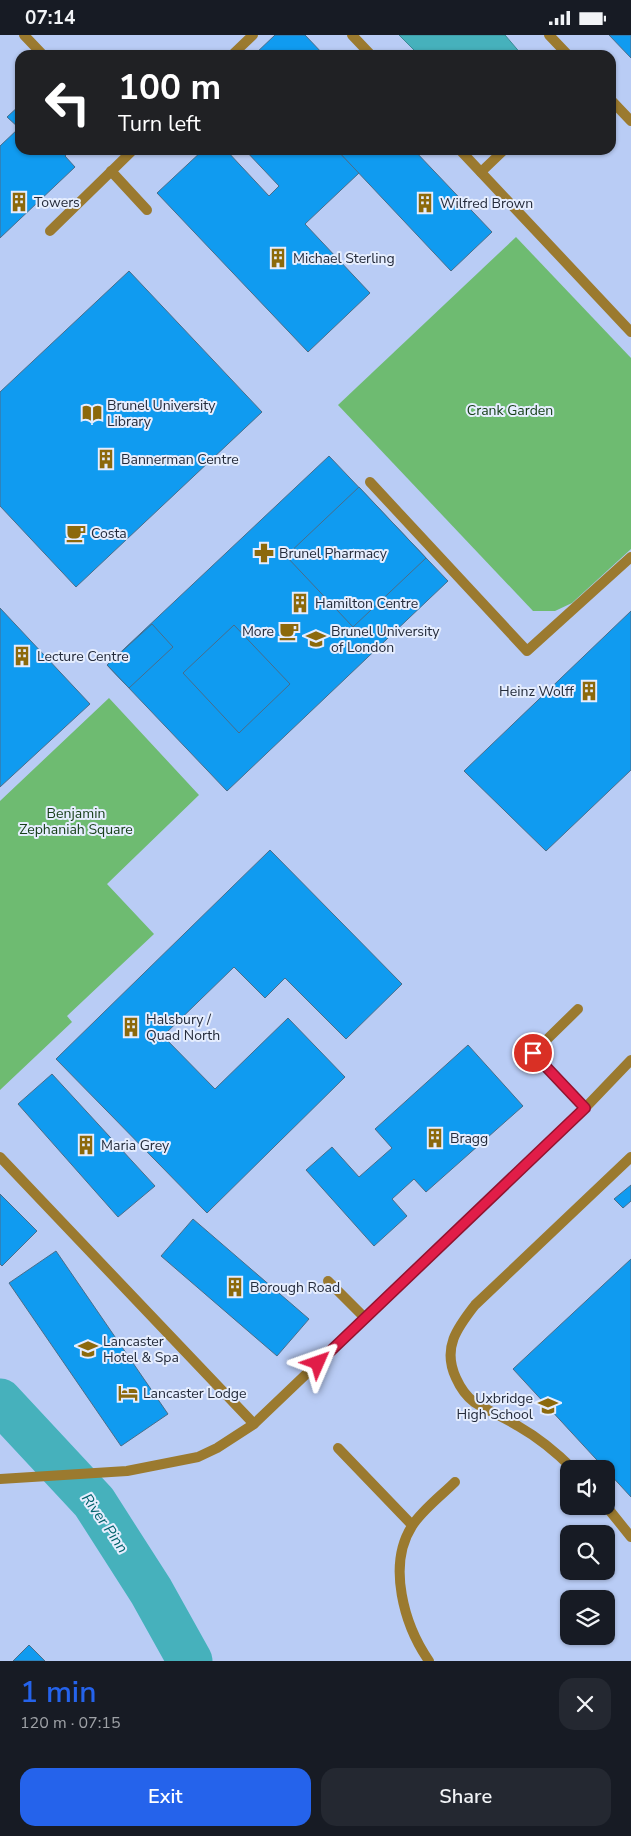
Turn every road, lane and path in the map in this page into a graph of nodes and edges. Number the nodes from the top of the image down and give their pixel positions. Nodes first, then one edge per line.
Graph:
1 (24, 35) edge
2 (253, 35) edge
3 (352, 35) edge
4 (549, 35) edge
5 (38, 50) edge
6 (237, 50) edge
7 (366, 50) edge
8 (563, 50) edge
9 (616, 105) edge
10 (631, 121) edge
11 (128, 155) edge
12 (465, 155) edge
13 (499, 155) edge
14 (111, 171) junction
15 (481, 172) junction
16 (147, 210) dead end
17 (50, 231) dead end
18 (631, 332) edge
19 (370, 482) dead end
20 (631, 557) edge
21 (578, 1009) dead end
22 (631, 1060) edge
23 (585, 1108) junction
24 (0, 1157) edge
25 (631, 1157) edge
26 (328, 1281) dead end
27 (365, 1318) junction
28 (254, 1424) junction
29 (338, 1448) dead end
30 (564, 1460) edge
31 (0, 1479) edge
32 (455, 1482) dead end
33 (613, 1515) edge
34 (412, 1525) junction
35 (631, 1537) edge
36 (428, 1661) edge

1 - 5 street
2 - 6 street
3 - 7 street
4 - 8 street
9 - 10 street
11 - 14 street
12 - 15 street
13 - 15 street
14 - 16 street
14 - 17 street
15 - 18 street
19 - 20 street
21 - 23 street
22 - 23 street
23 - 27 street
24 - 28 street
25 - 30 street
26 - 27 street
27 - 28 street
28 - 31 street
29 - 34 street
32 - 34 street
33 - 35 street
34 - 36 street

